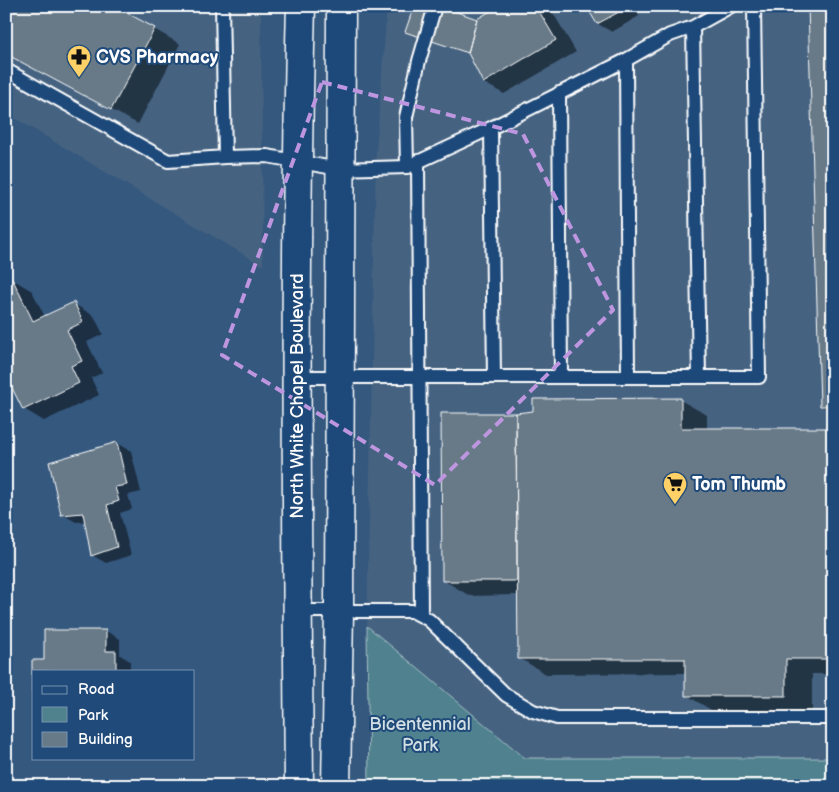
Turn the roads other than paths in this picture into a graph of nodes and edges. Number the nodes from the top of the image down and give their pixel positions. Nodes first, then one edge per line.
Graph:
1 (222, 6) edge
2 (301, 6) edge
3 (341, 6) edge
4 (435, 6) edge
5 (731, 6) edge
6 (754, 6) edge
7 (693, 26) junction
8 (626, 60) junction
9 (6, 70) edge
10 (559, 93) junction
11 (491, 128) junction
12 (226, 157) junction
13 (297, 161) junction
14 (413, 164) junction
15 (339, 169) junction
16 (296, 377) junction
17 (339, 377) junction
18 (420, 377) junction
19 (494, 377) junction
20 (561, 377) junction
21 (628, 377) junction
22 (699, 377) junction
23 (298, 611) junction
24 (339, 611) junction
25 (421, 616) junction
26 (833, 718) edge
27 (299, 786) edge
28 (336, 786) edge

1 - 12 lane
2 - 13 main road, North White Chapel Boulevard
3 - 15 main road
4 - 14 lane
5 - 7 lane
6 - 22 lane
7 - 8 lane
7 - 22 lane
8 - 10 lane
8 - 21 lane
9 - 12 lane
10 - 11 lane
10 - 20 lane
11 - 14 lane
11 - 19 lane
12 - 13 lane
13 - 15 lane
13 - 16 main road, North White Chapel Boulevard
14 - 15 lane
14 - 18 lane
15 - 17 main road
16 - 17 lane
16 - 23 main road, North White Chapel Boulevard
17 - 18 lane
17 - 24 main road
18 - 19 lane
18 - 25 lane
19 - 20 lane
20 - 21 lane
21 - 22 lane
23 - 24 lane
23 - 27 main road, North White Chapel Boulevard
24 - 25 lane
24 - 28 main road
25 - 26 lane

